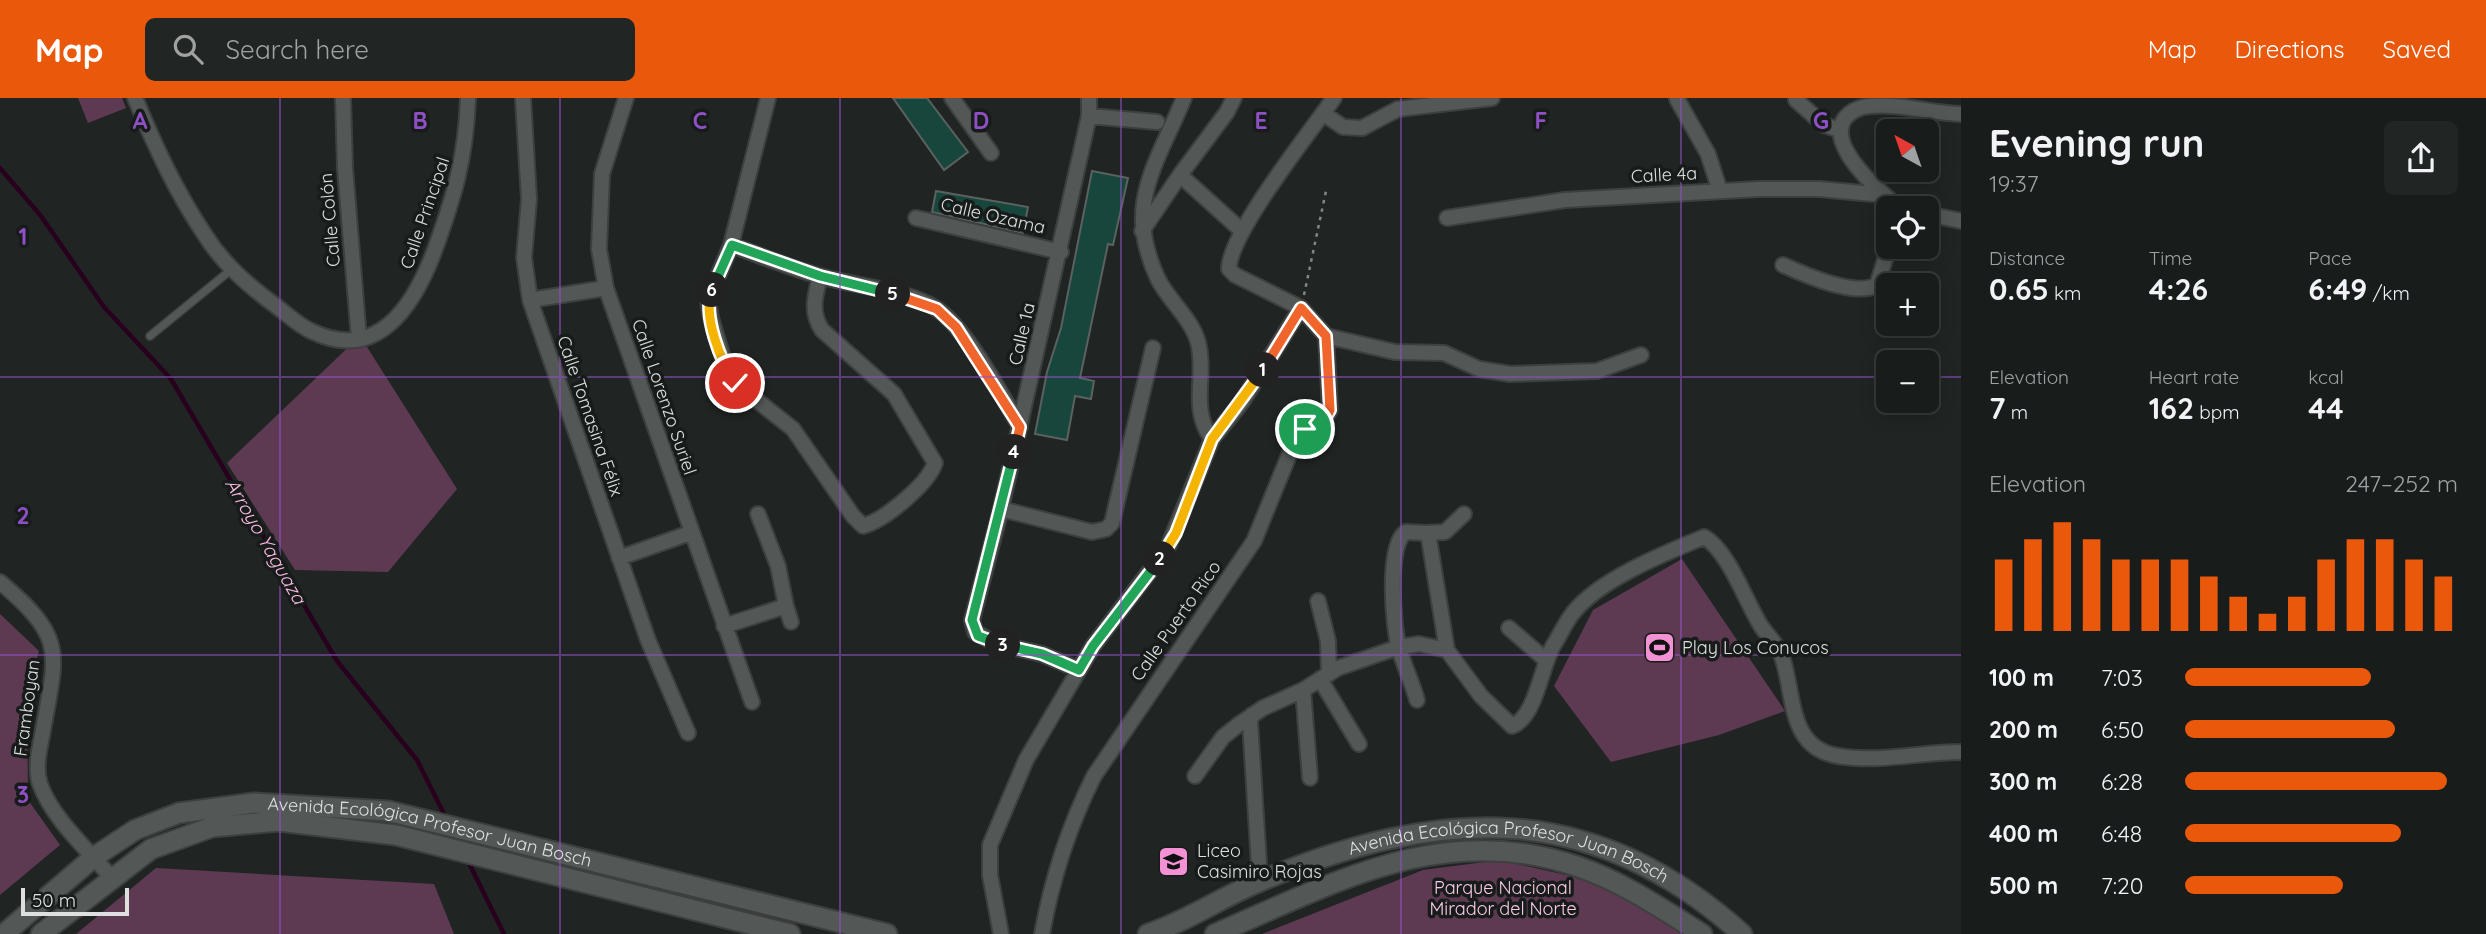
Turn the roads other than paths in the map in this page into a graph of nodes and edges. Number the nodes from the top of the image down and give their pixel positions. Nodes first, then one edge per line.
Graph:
1 (135, 98) edge
2 (343, 98) edge
3 (468, 98) edge
4 (523, 98) edge
5 (625, 98) edge
6 (768, 98) edge
7 (952, 98) edge
8 (1089, 98) edge
9 (1184, 98) edge
10 (1234, 98) edge
11 (1334, 98) edge
12 (1492, 98) edge
13 (1677, 99) edge
14 (1796, 100) dead end
15 (1324, 114) junction
16 (1961, 114) edge
17 (1089, 116) junction
18 (1157, 122) dead end
19 (1840, 131) junction
20 (991, 153) dead end
21 (1180, 175) junction
22 (1720, 191) junction
23 (1884, 195) joint
24 (1939, 216) edge
25 (916, 218) dead end
26 (1447, 218) dead end
27 (1961, 221) edge
28 (1142, 231) junction
29 (1242, 231) junction
30 (732, 245) junction
31 (1061, 252) junction
32 (1885, 259) edge
33 (1783, 265) dead end
34 (232, 270) junction
35 (820, 276) junction
36 (606, 288) junction
37 (530, 300) junction
38 (1301, 308) junction
39 (150, 336) dead end
40 (1326, 336) junction
41 (359, 339) junction
42 (1153, 348) dead end
43 (1641, 355) dead end
44 (1020, 427) junction
45 (1212, 439) junction
46 (1001, 509) junction
47 (758, 514) dead end
48 (1464, 514) dead end
49 (690, 533) junction
50 (1425, 533) junction
51 (619, 558) junction
52 (0, 582) edge
53 (1318, 601) dead end
54 (786, 606) junction
55 (790, 622) dead end
56 (724, 626) junction
57 (1509, 628) dead end
58 (1399, 647) junction
59 (1447, 650) junction
60 (1547, 661) junction
61 (1079, 670) junction
62 (1324, 677) junction
63 (1303, 690) junction
64 (1416, 700) dead end
65 (752, 702) dead end
66 (1252, 715) junction
67 (688, 733) dead end
68 (1359, 744) dead end
69 (1961, 752) edge
70 (1195, 776) dead end
71 (1310, 778) dead end
72 (94, 857) junction
73 (614, 866) junction
74 (111, 877) junction
75 (1261, 880) junction
76 (607, 889) junction
77 (4, 934) edge
78 (41, 934) edge
79 (790, 934) edge
80 (887, 934) edge
81 (1000, 934) edge
82 (1042, 934) edge
83 (1147, 934) edge
84 (1215, 934) edge
85 (1702, 934) edge
86 (1742, 934) edge

1 - 34 street
2 - 41 street, Calle Colón
3 - 41 street, Calle Principal
4 - 37 street, Calle Tomasina Félix
5 - 36 street, Calle Lorenzo Suriel
6 - 30 street
7 - 20 street
8 - 17 street, Calle 1a
9 - 28 street
10 - 21 street
11 - 15 street
12 - 15 street
13 - 22 street
14 - 19 street
15 - 29 street
16 - 19 street
17 - 18 street
17 - 31 street, Calle 1a
19 - 23 street
21 - 28 street
21 - 29 street
22 - 23 street, Calle 4a
22 - 26 street, Calle 4a
24 - 27 street
25 - 31 street, Calle Ozama
28 - 45 street
29 - 38 street
30 - 35 street
30 - 35 street
31 - 44 street, Calle 1a
32 - 33 street
34 - 39 lane
34 - 41 street
35 - 44 street
36 - 37 street
36 - 49 street, Calle Lorenzo Suriel
37 - 51 street, Calle Tomasina Félix
38 - 40 street
38 - 45 street
40 - 43 street
40 - 82 street, Calle Puerto Rico
42 - 46 street
44 - 46 street, Calle 1a
45 - 61 street
46 - 61 street, Calle 1a
47 - 54 street
48 - 50 street
49 - 51 street
49 - 56 street, Calle Lorenzo Suriel
50 - 58 street
50 - 59 street
51 - 67 street, Calle Tomasina Félix
52 - 72 street, Framboyan
53 - 62 street
54 - 55 street
54 - 56 street
56 - 65 street, Calle Lorenzo Suriel
57 - 60 street
58 - 59 street
58 - 62 street
58 - 64 street
59 - 60 street
60 - 69 street
61 - 81 street
62 - 63 street
62 - 68 street
63 - 66 street
63 - 71 street
66 - 70 street
66 - 75 street
72 - 73 street, Avenida Ecológica Profesor Juan Bosch
72 - 74 street, Framboyan
72 - 77 street, Avenida Ecológica Profesor Juan Bosch
73 - 76 street
73 - 80 street, Avenida Ecológica Profesor Juan Bosch
74 - 76 street, Avenida Ecológica Profesor Juan Bosch
74 - 78 street, Avenida Ecológica Profesor Juan Bosch
75 - 83 street, Avenida Ecológica Profesor Juan Bosch
75 - 86 street, Avenida Ecológica Profesor Juan Bosch
76 - 79 street, Avenida Ecológica Profesor Juan Bosch
84 - 85 street, Avenida Ecológica Profesor Juan Bosch

